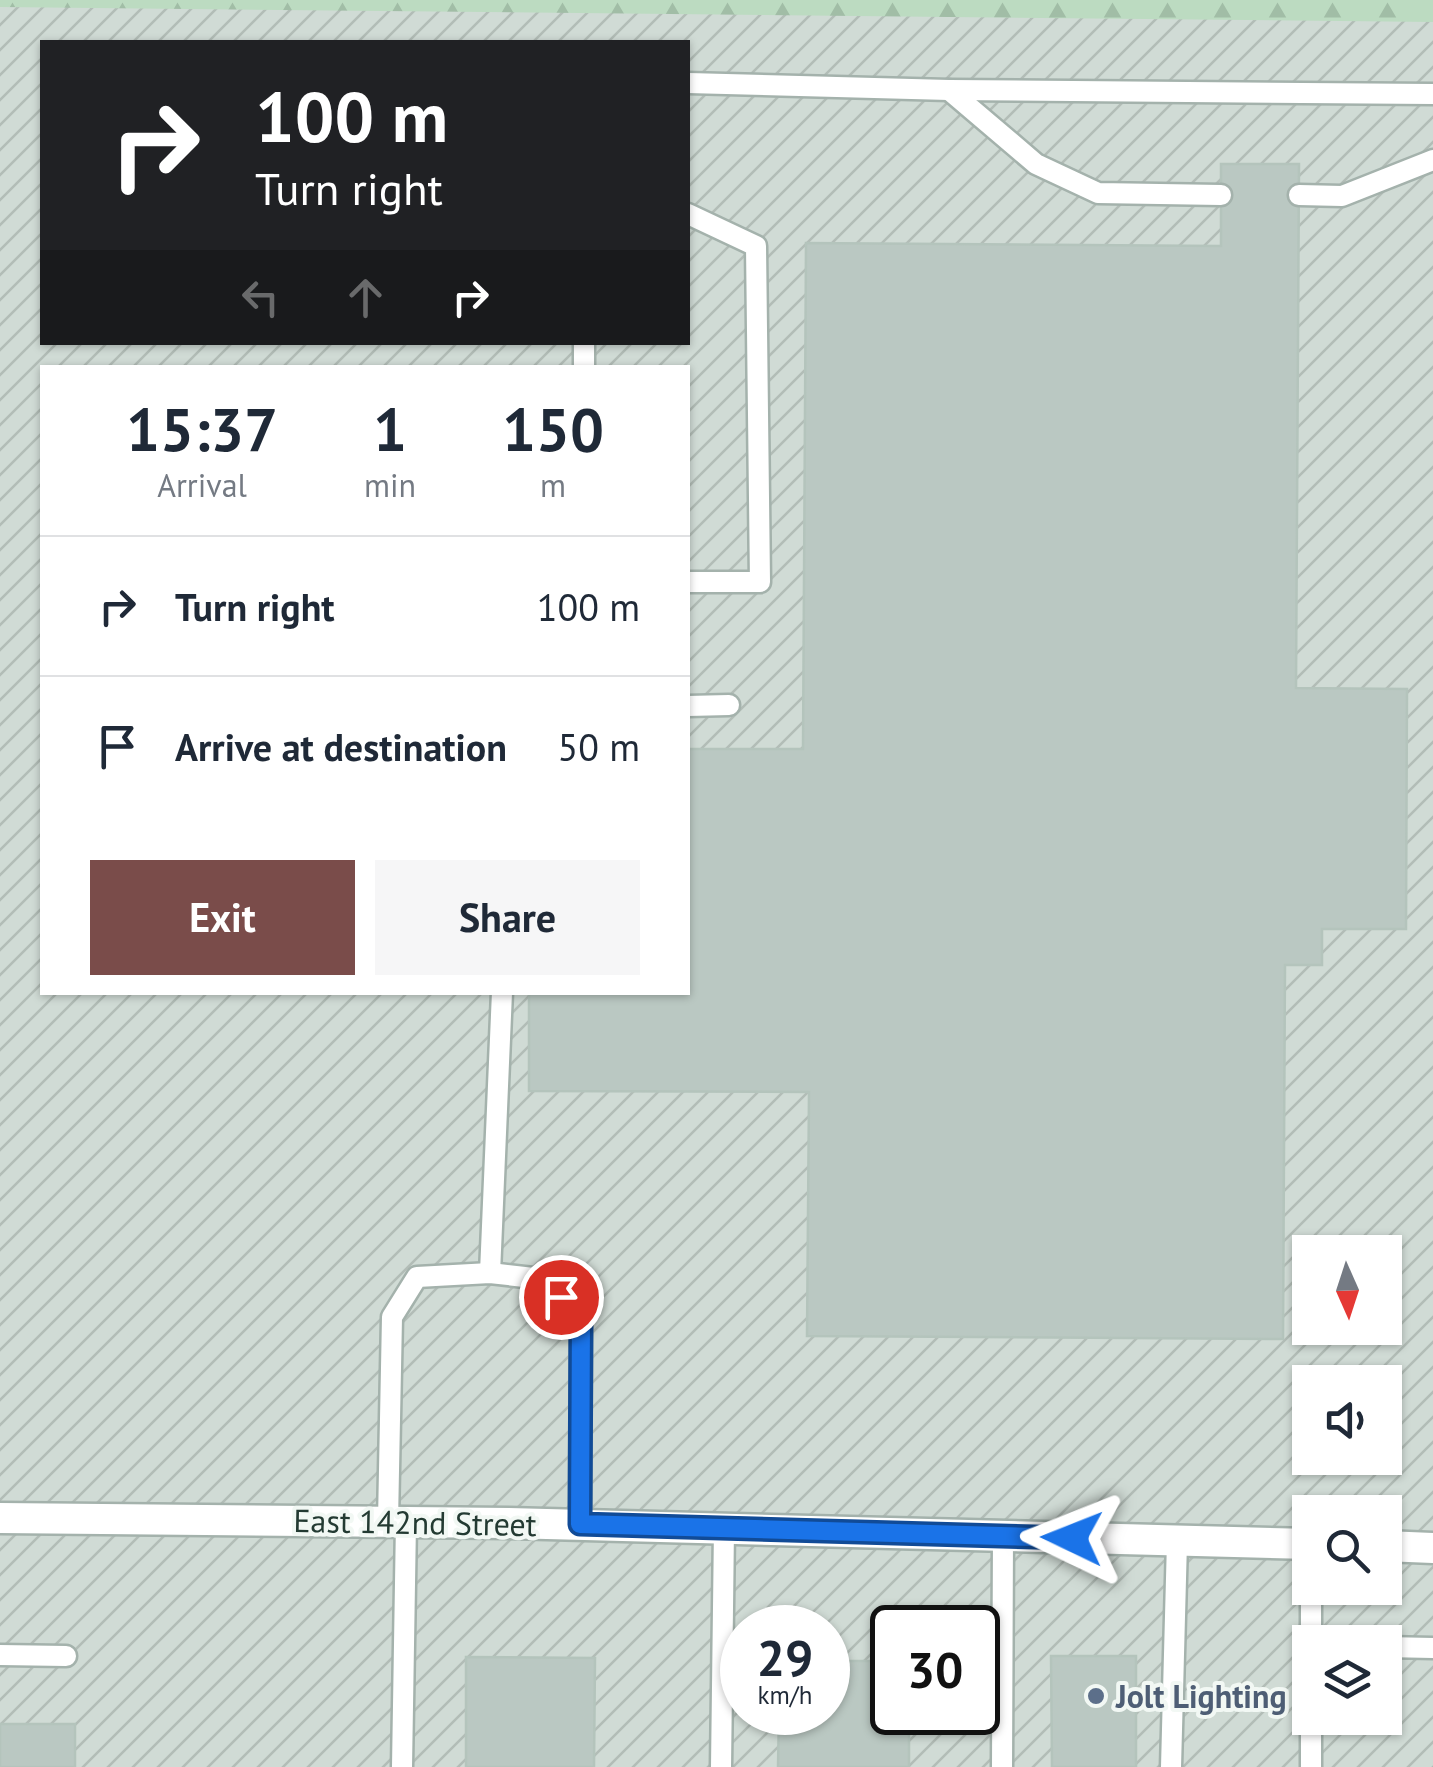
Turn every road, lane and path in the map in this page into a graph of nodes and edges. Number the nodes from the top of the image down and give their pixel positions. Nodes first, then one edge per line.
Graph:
1 (690, 84) edge
2 (948, 90) junction
3 (1433, 94) edge
4 (1433, 160) edge
5 (1221, 195) dead end
6 (1299, 195) dead end
7 (690, 215) edge
8 (690, 582) edge
9 (729, 705) dead end
10 (690, 706) edge
11 (502, 995) edge
12 (490, 1273) junction
13 (0, 1518) edge
14 (397, 1522) junction
15 (580, 1524) junction
16 (724, 1528) junction
17 (1003, 1536) junction
18 (1177, 1541) junction
19 (1292, 1544) edge
20 (1402, 1547) edge
21 (1433, 1548) edge
22 (1402, 1647) edge
23 (1433, 1648) edge
24 (0, 1655) edge
25 (66, 1656) dead end
26 (1311, 1735) edge
27 (402, 1767) edge
28 (720, 1767) edge
29 (1002, 1767) edge
30 (1170, 1767) edge
31 (1311, 1767) edge

1 - 2 lane
2 - 3 lane
2 - 5 lane
4 - 6 lane
7 - 8 lane
9 - 10 lane
11 - 12 lane
12 - 14 lane
12 - 15 lane
13 - 14 street, East 142nd Street
14 - 15 street, East 142nd Street
14 - 27 lane
15 - 16 street, East 142nd Street
16 - 17 street, East 142nd Street
16 - 28 lane
17 - 18 street, East 142nd Street
17 - 29 lane
18 - 19 street, East 142nd Street
18 - 30 lane
20 - 21 street
22 - 23 lane
24 - 25 lane
26 - 31 lane

